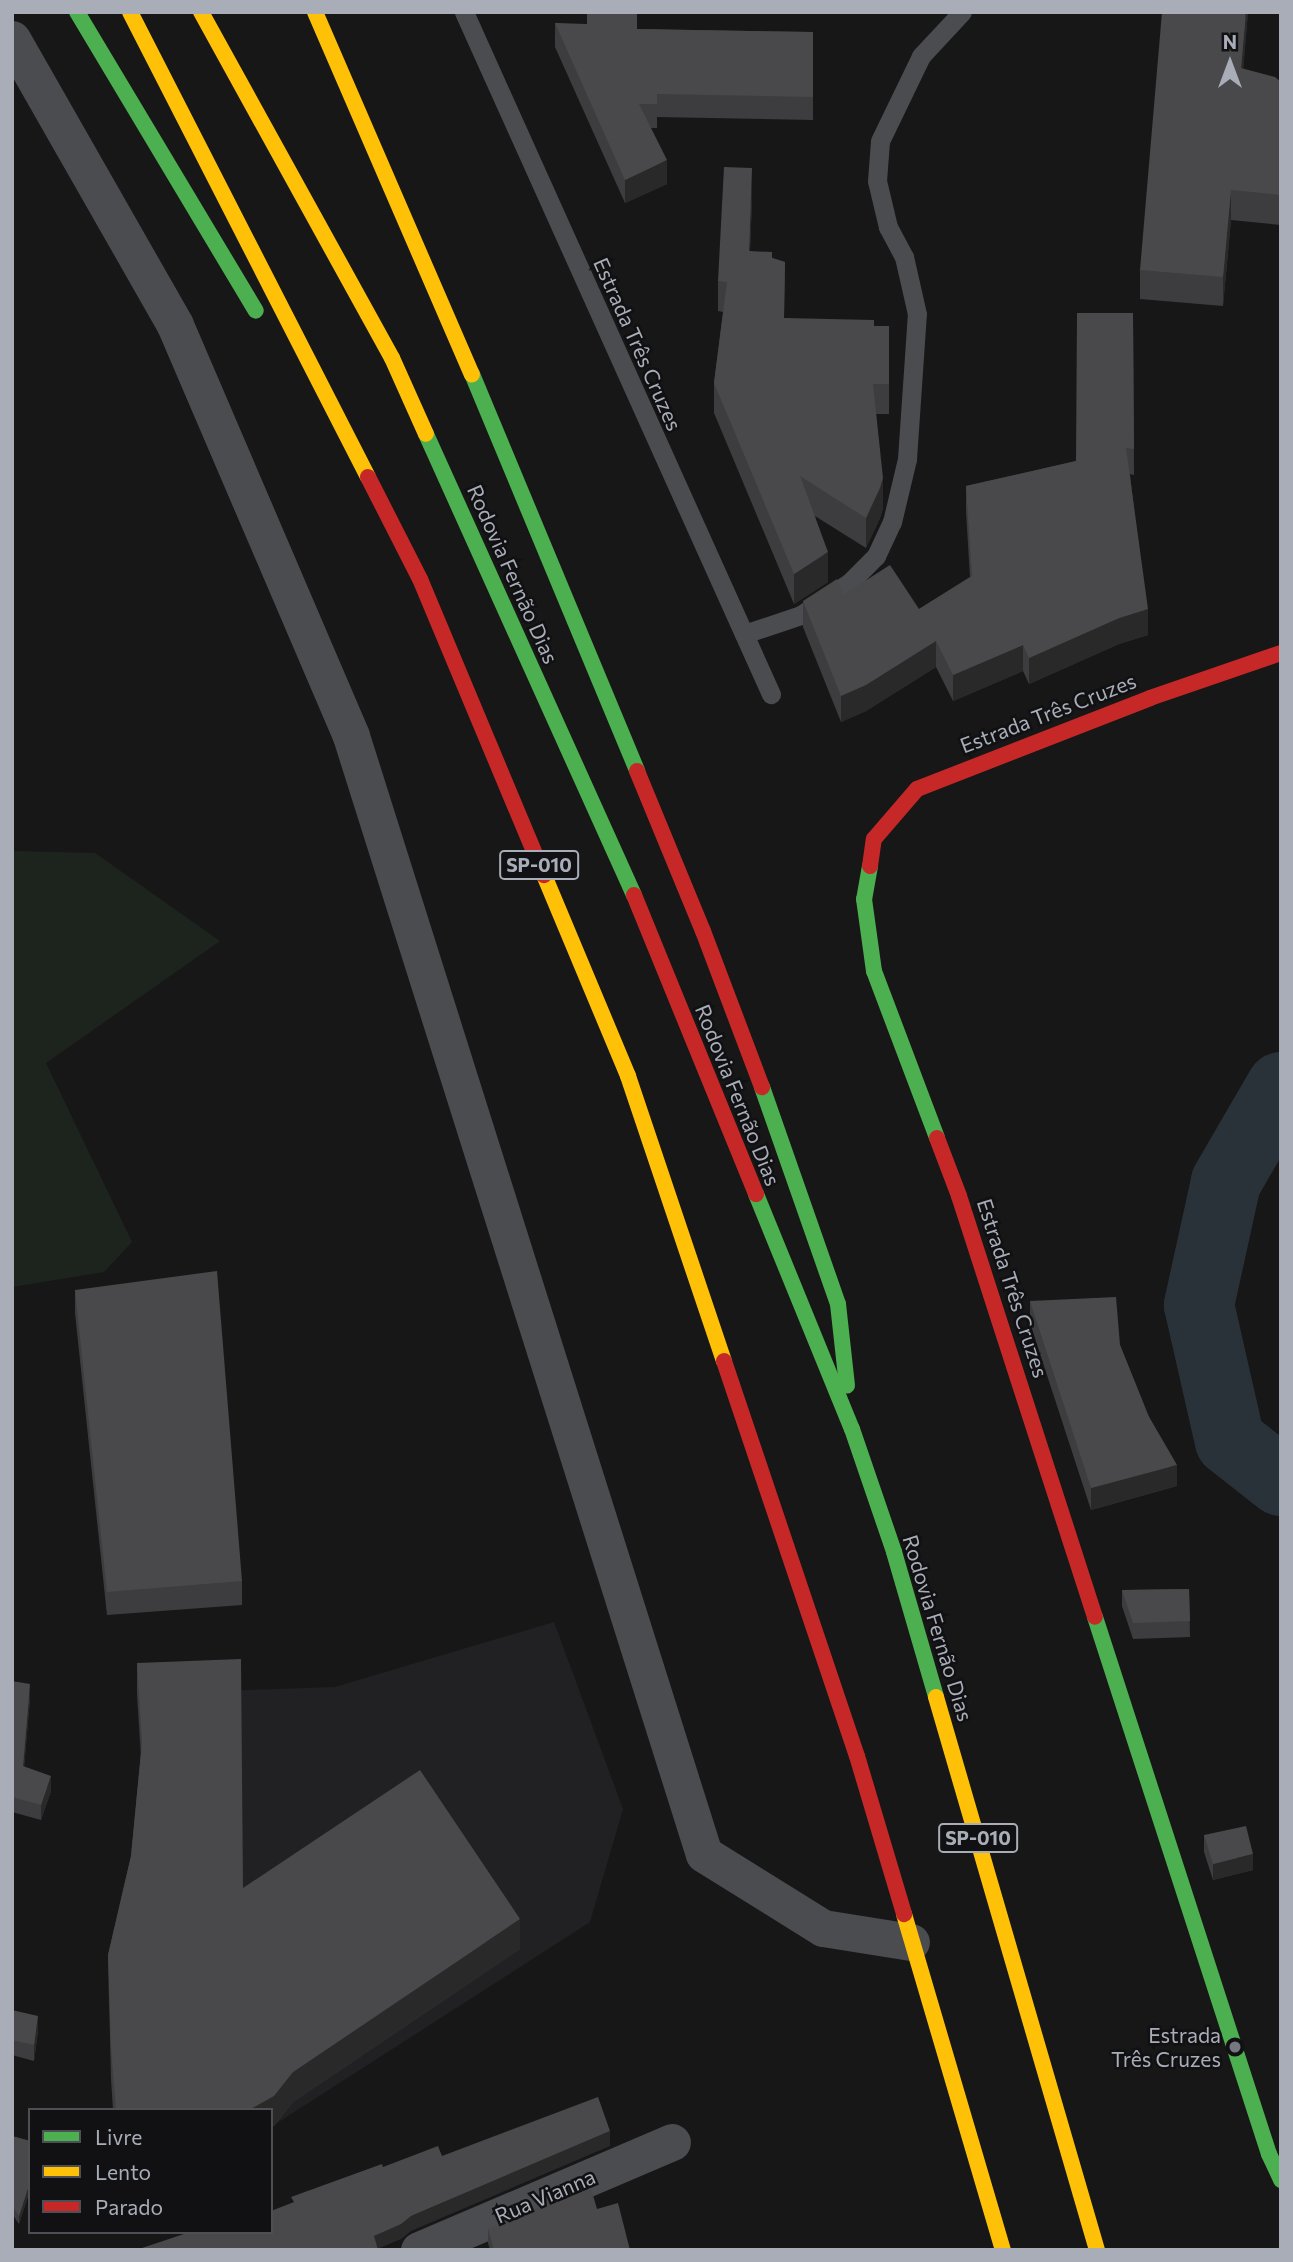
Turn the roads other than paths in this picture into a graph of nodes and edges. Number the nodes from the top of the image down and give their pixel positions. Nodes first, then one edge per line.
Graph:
1 (77, 12) edge
2 (130, 12) edge
3 (201, 12) edge
4 (315, 12) edge
5 (464, 12) edge
6 (962, 12) edge
7 (12, 39) edge
8 (264, 326) dead end
9 (321, 421) dead end
10 (433, 613) junction
11 (744, 634) junction
12 (1281, 653) edge
13 (771, 694) dead end
14 (852, 1429) junction
15 (911, 1942) junction
16 (672, 2142) dead end
17 (1281, 2180) edge
18 (419, 2250) edge
19 (1003, 2250) edge
20 (1097, 2250) edge

1 - 8 main road
2 - 10 main road, SP-010
3 - 14 main road, Rodovia Fernão Dias / SP-010
4 - 14 main road
5 - 11 lane, Estrada Três Cruzes
6 - 11 lane
7 - 15 street
9 - 10 main road
10 - 15 main road, SP-010
11 - 13 lane, Estrada Três Cruzes
12 - 17 main road, Estrada Três Cruzes
14 - 20 main road, Rodovia Fernão Dias / SP-010
15 - 19 main road, SP-010
16 - 18 street, Rua Vianna

